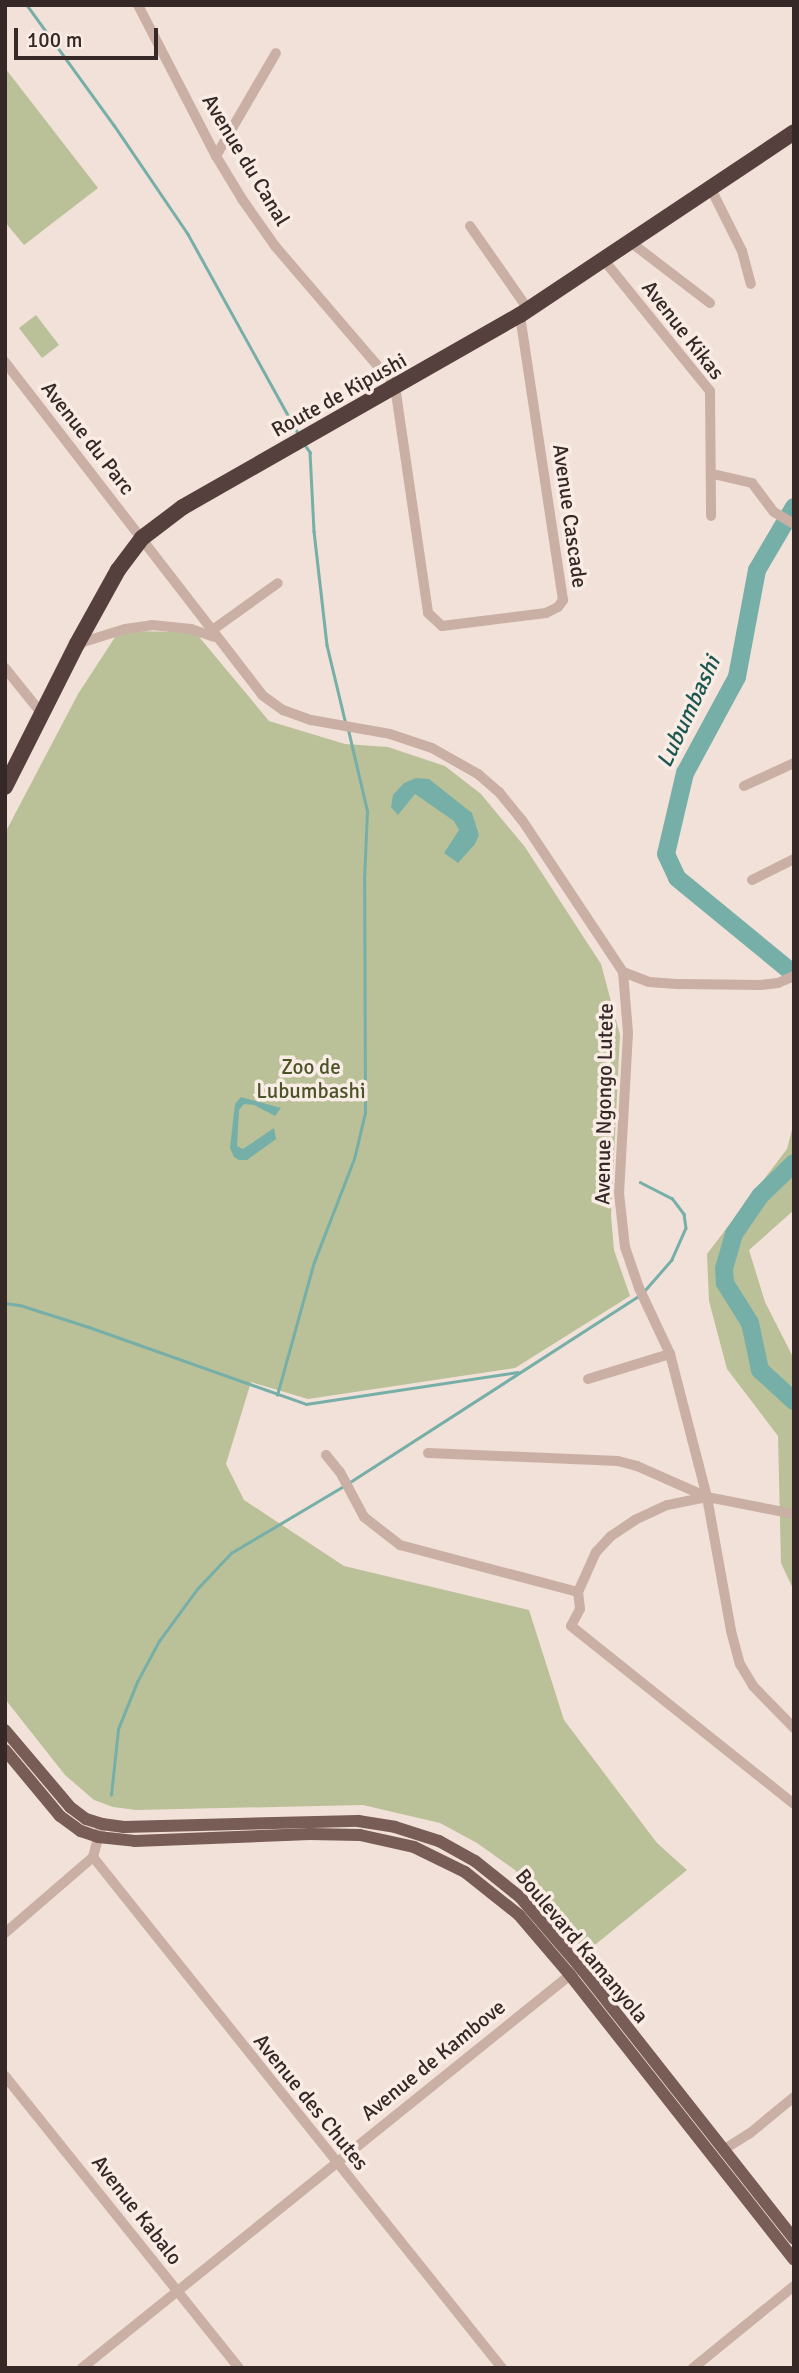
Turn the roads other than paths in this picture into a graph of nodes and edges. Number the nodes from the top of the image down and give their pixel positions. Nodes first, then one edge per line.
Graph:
1 (138, 5) edge
2 (276, 53) dead end
3 (792, 134) edge
4 (216, 156) junction
5 (711, 189) junction
6 (470, 226) dead end
7 (629, 241) junction
8 (603, 259) junction
9 (751, 284) dead end
10 (710, 303) dead end
11 (524, 312) junction
12 (5, 362) edge
13 (395, 386) junction
14 (713, 474) junction
15 (711, 516) dead end
16 (794, 524) edge
17 (142, 538) junction
18 (278, 583) dead end
19 (214, 635) junction
20 (77, 644) junction
21 (5, 668) edge
22 (42, 714) junction
23 (794, 764) edge
24 (744, 786) dead end
25 (5, 787) edge
26 (794, 859) edge
27 (752, 880) dead end
28 (623, 972) junction
29 (791, 978) edge
30 (670, 1354) junction
31 (588, 1379) dead end
32 (428, 1453) dead end
33 (326, 1455) dead end
34 (707, 1497) junction
35 (794, 1514) edge
36 (578, 1592) junction
37 (794, 1728) edge
38 (5, 1730) edge
39 (5, 1750) edge
40 (794, 1804) edge
41 (100, 1831) junction
42 (93, 1857) junction
43 (5, 1933) edge
44 (575, 1971) junction
45 (5, 2076) edge
46 (794, 2097) edge
47 (723, 2150) junction
48 (335, 2163) junction
49 (794, 2239) edge
50 (794, 2260) edge
51 (794, 2286) edge
52 (176, 2291) junction
53 (82, 2368) edge
54 (239, 2368) edge
55 (502, 2368) edge
56 (694, 2368) edge

1 - 4 street, Avenue du Canal
2 - 4 street
3 - 5 highway, Route de Kipushi
4 - 13 street, Avenue du Canal
5 - 7 highway, Route de Kipushi
5 - 9 street
6 - 11 street
7 - 8 highway, Route de Kipushi
7 - 10 street
8 - 11 highway, Route de Kipushi
8 - 14 street, Avenue Kikas
11 - 13 highway, Route de Kipushi
11 - 13 street, Avenue Cascade
12 - 17 street, Avenue du Parc
13 - 17 highway, Route de Kipushi
14 - 15 street, Avenue Kikas
14 - 16 street
17 - 19 street, Avenue du Parc
17 - 20 highway, Route de Kipushi
18 - 19 street
19 - 20 street
19 - 28 street, Avenue Ngongo Lutete
20 - 22 highway, Route de Kipushi
21 - 22 street
22 - 25 highway, Route de Kipushi
23 - 24 street
26 - 27 street
28 - 29 street
28 - 30 street, Avenue Ngongo Lutete
30 - 31 street
30 - 34 street, Avenue Ngongo Lutete
32 - 34 street
33 - 36 street
34 - 35 street
34 - 36 street
34 - 37 street, Avenue Ngongo Lutete
36 - 40 street
38 - 41 main road, Boulevard Kamanyola
39 - 41 main road, Boulevard Kamanyola
41 - 42 street
41 - 44 main road, Boulevard Kamanyola
42 - 43 street
42 - 48 street, Avenue des Chutes
44 - 47 main road, Boulevard Kamanyola
44 - 48 street, Avenue de Kambove
44 - 50 main road, Boulevard Kamanyola
45 - 52 street, Avenue Kabalo
46 - 47 street
47 - 49 main road, Boulevard Kamanyola
48 - 52 street, Avenue de Kambove
48 - 55 street, Avenue des Chutes
51 - 56 street
52 - 53 street, Avenue de Kambove
52 - 54 street, Avenue Kabalo

